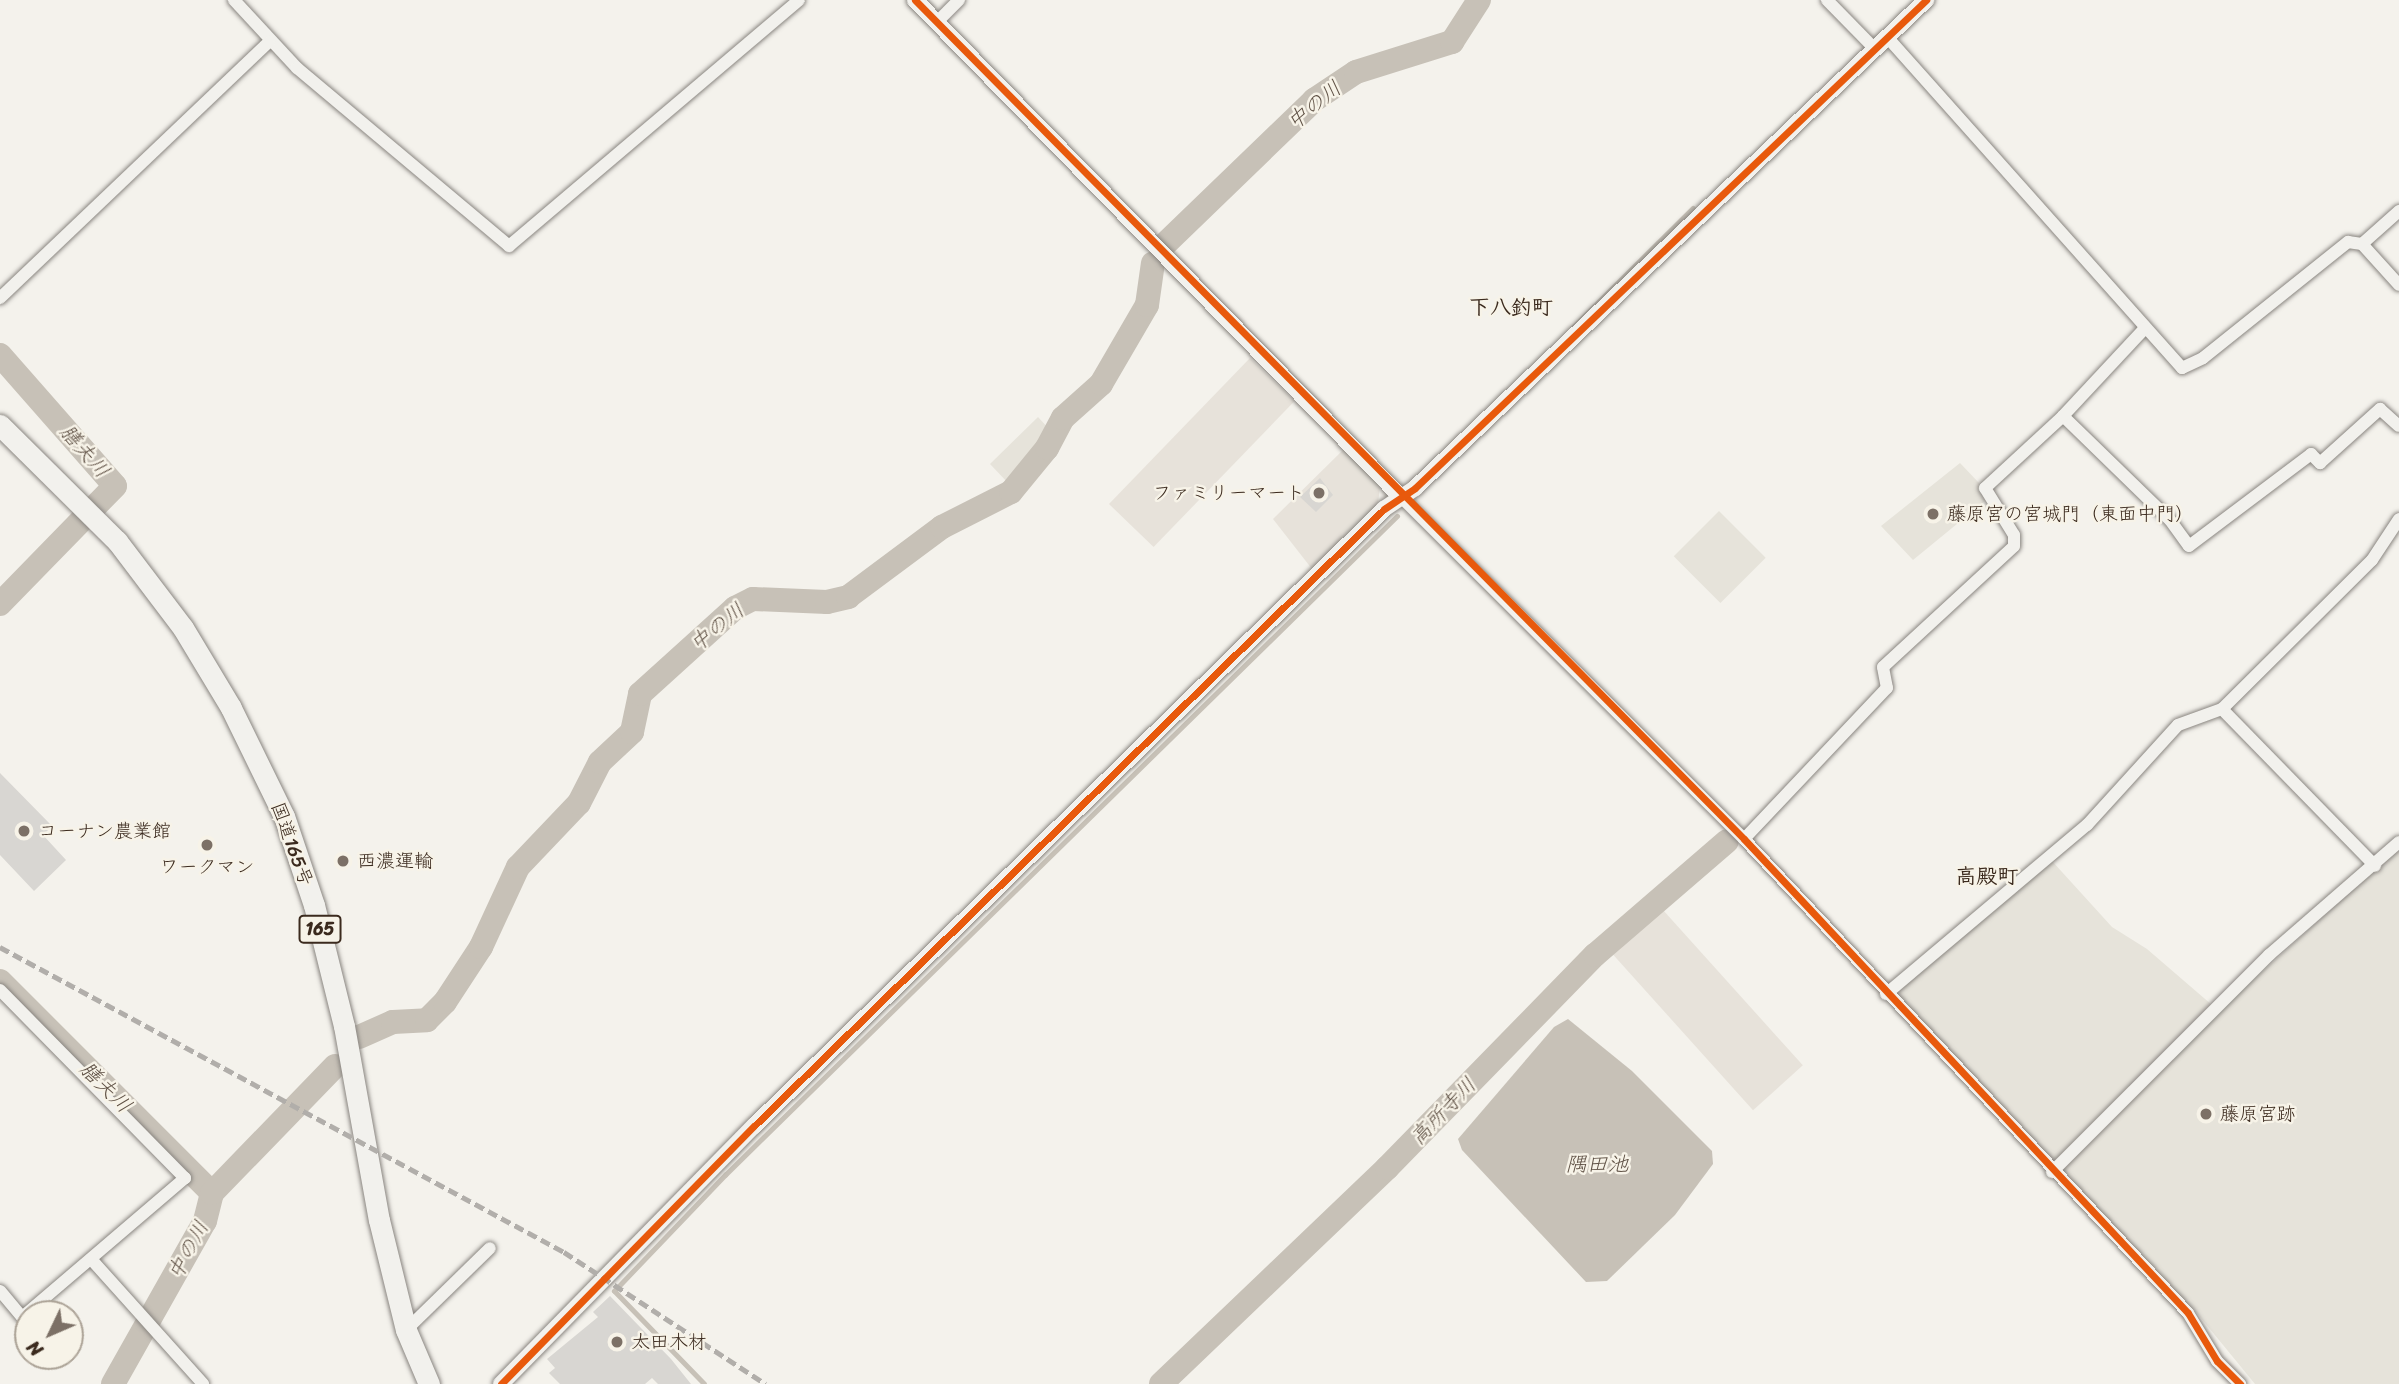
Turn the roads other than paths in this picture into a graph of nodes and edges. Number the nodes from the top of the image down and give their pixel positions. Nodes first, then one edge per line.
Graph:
1 (234, 0) edge
2 (799, 0) edge
3 (915, 0) edge
4 (959, 0) edge
5 (1827, 0) edge
6 (1926, 0) edge
7 (937, 22) junction
8 (1888, 38) junction
9 (269, 42) junction
10 (1875, 49) junction
11 (2399, 211) edge
12 (2362, 244) junction
13 (2399, 285) edge
14 (0, 298) edge
15 (2145, 328) junction
16 (2063, 416) junction
17 (0, 425) edge
18 (2399, 426) edge
19 (1401, 497) junction
20 (2399, 519) edge
21 (2222, 709) junction
22 (1744, 839) junction
23 (2399, 842) edge
24 (2375, 866) junction
25 (0, 990) edge
26 (1886, 994) junction
27 (2052, 1172) junction
28 (490, 1248) dead end
29 (91, 1259) junction
30 (0, 1291) edge
31 (406, 1330) junction
32 (203, 1384) edge
33 (429, 1384) edge
34 (501, 1384) edge
35 (2240, 1384) edge

1 - 9 street
2 - 9 street
3 - 7 street
4 - 7 street
5 - 10 street
6 - 8 street
7 - 19 street
8 - 10 street
8 - 15 street
9 - 14 street
10 - 19 street
11 - 12 street
12 - 13 street
12 - 15 street
15 - 16 street
16 - 18 street
16 - 22 street
17 - 31 highway, 国道165号 / 165
19 - 22 street
19 - 34 street
20 - 21 street
21 - 24 street
21 - 26 street
22 - 26 street
23 - 24 street
24 - 27 street
25 - 29 street
26 - 27 street
27 - 35 street
28 - 31 street
29 - 30 street
29 - 32 street
31 - 33 highway, 国道165号 / 165

